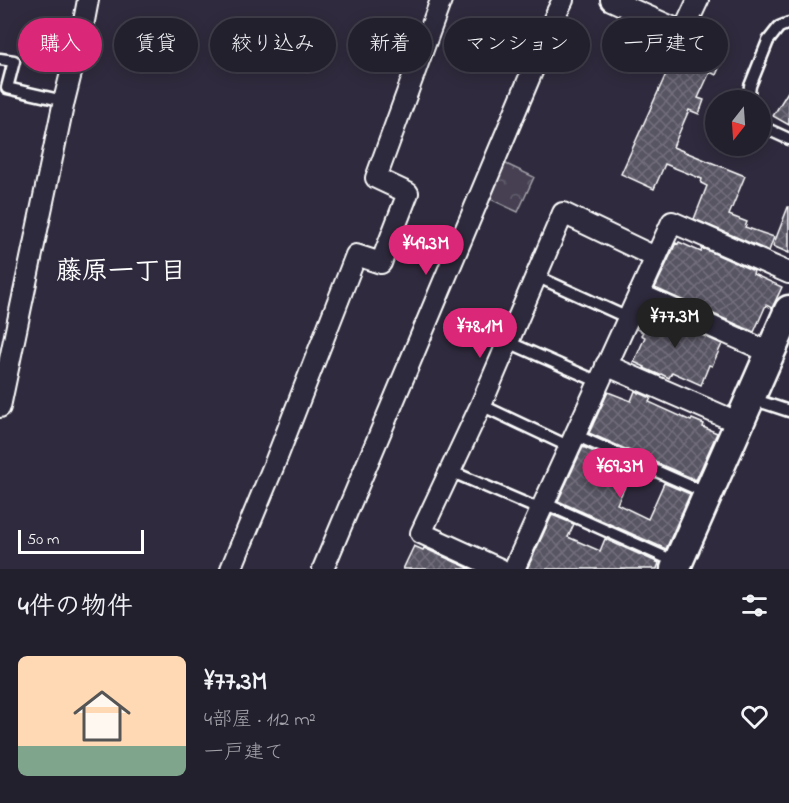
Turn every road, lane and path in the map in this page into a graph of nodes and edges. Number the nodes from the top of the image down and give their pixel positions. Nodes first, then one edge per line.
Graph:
1 (88, 0) edge
2 (441, 0) edge
3 (563, 0) edge
4 (611, 0) edge
5 (698, 0) edge
6 (789, 23) edge
7 (0, 58) edge
8 (749, 90) edge
9 (64, 101) junction
10 (771, 131) edge
11 (789, 140) edge
12 (655, 257) junction
13 (789, 273) edge
14 (536, 276) junction
15 (639, 294) junction
16 (789, 310) edge
17 (628, 318) junction
18 (508, 342) junction
19 (771, 353) junction
20 (602, 374) junction
21 (480, 405) junction
22 (0, 407) edge
23 (745, 410) junction
24 (789, 411) edge
25 (572, 441) junction
26 (450, 471) junction
27 (708, 494) junction
28 (543, 506) junction
29 (677, 566) edge
30 (231, 569) edge
31 (323, 569) edge
32 (500, 569) edge
33 (514, 569) edge

1 - 9 street
2 - 30 street
3 - 31 street
4 - 5 street
6 - 8 lane
7 - 9 lane
9 - 22 street
10 - 11 lane
12 - 13 street
12 - 14 street
12 - 15 street
14 - 17 lane
14 - 18 street
15 - 17 street
15 - 19 street
16 - 19 street
17 - 20 street
18 - 20 lane
18 - 21 street
19 - 23 street
20 - 23 street
20 - 25 street
21 - 25 lane
21 - 26 street
23 - 24 lane
23 - 27 street
25 - 27 lane
25 - 28 street
26 - 28 lane
26 - 32 street
27 - 29 street
28 - 29 lane
28 - 33 street

